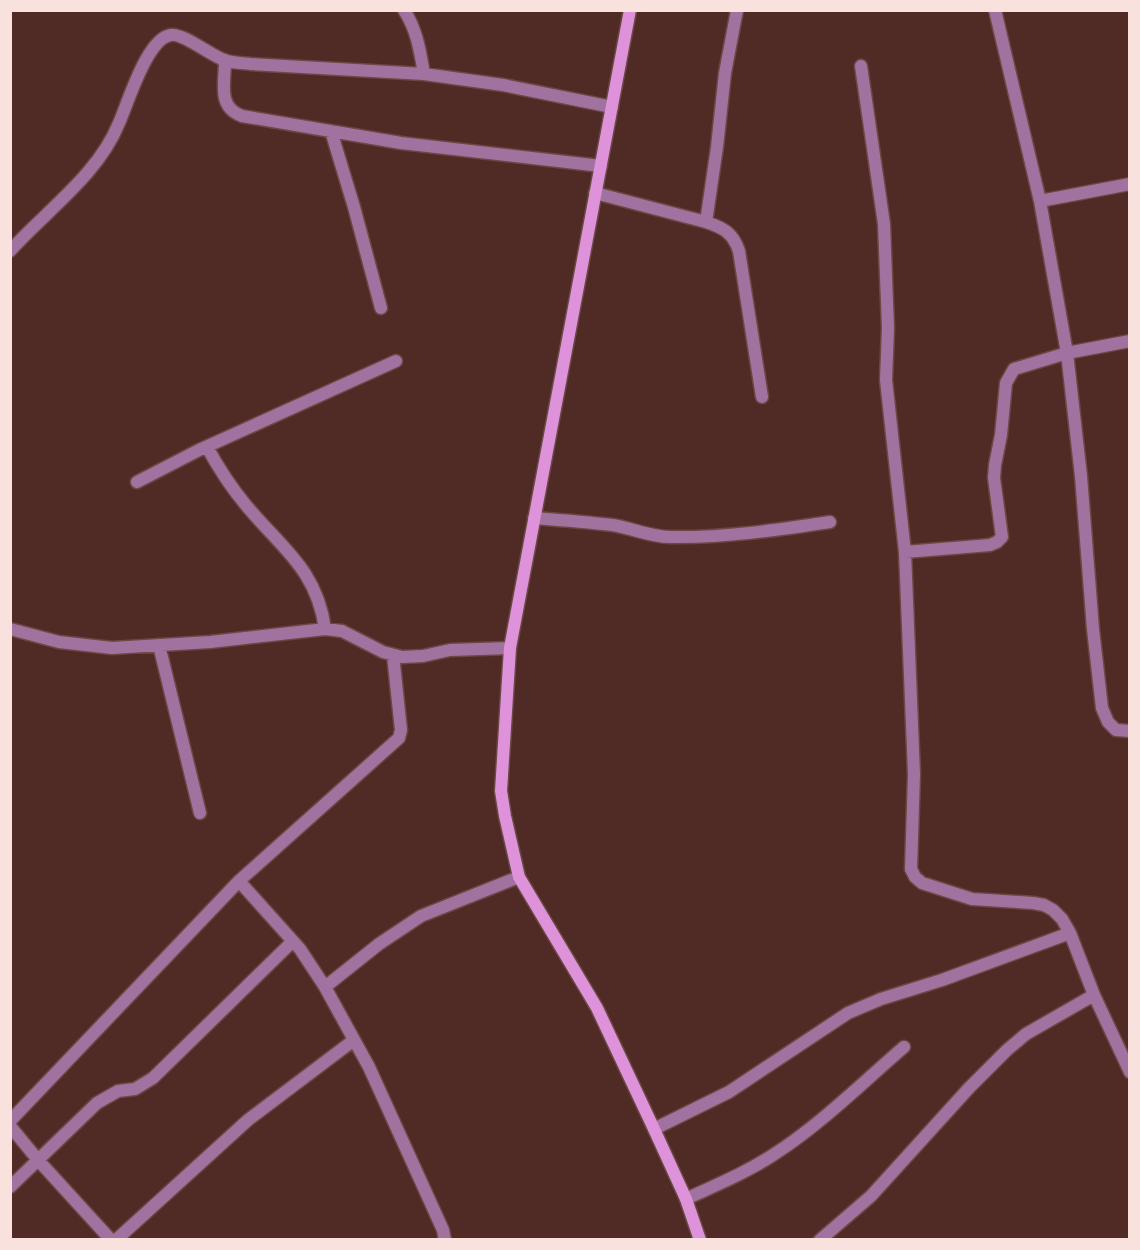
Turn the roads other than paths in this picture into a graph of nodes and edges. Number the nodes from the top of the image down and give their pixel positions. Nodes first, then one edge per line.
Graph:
1 (404, 10) edge
2 (630, 10) edge
3 (737, 10) edge
4 (996, 10) edge
5 (225, 60) junction
6 (861, 66) dead end
7 (424, 74) junction
8 (612, 106) junction
9 (331, 131) junction
10 (601, 166) junction
11 (1130, 184) edge
12 (596, 193) junction
13 (1040, 201) junction
14 (706, 222) junction
15 (10, 251) edge
16 (381, 308) dead end
17 (1130, 341) edge
18 (1067, 353) junction
19 (396, 362) dead end
20 (762, 398) dead end
21 (207, 447) junction
22 (136, 482) dead end
23 (534, 518) junction
24 (830, 522) dead end
25 (905, 552) junction
26 (10, 629) edge
27 (325, 629) junction
28 (159, 645) junction
29 (510, 648) junction
30 (393, 654) junction
31 (1130, 731) edge
32 (200, 813) dead end
33 (519, 877) junction
34 (238, 881) junction
35 (1070, 933) junction
36 (293, 941) junction
37 (325, 987) junction
38 (1094, 995) junction
39 (354, 1040) junction
40 (904, 1047) dead end
41 (1130, 1072) edge
42 (10, 1124) edge
43 (654, 1129) junction
44 (38, 1160) junction
45 (10, 1187) edge
46 (686, 1199) junction
47 (111, 1239) edge
48 (116, 1239) edge
49 (445, 1239) edge
50 (700, 1239) edge
51 (820, 1239) edge

1 - 7 street
2 - 8 street
3 - 14 street
4 - 13 street
5 - 7 street
5 - 9 street
5 - 15 street
6 - 25 street
7 - 8 street
8 - 10 street
9 - 10 street
9 - 16 street
10 - 12 street
11 - 13 street
12 - 14 street
12 - 23 street
13 - 18 street
14 - 20 street
17 - 18 street
18 - 25 street
18 - 31 street
19 - 21 street
21 - 22 street
21 - 27 street
23 - 24 street
23 - 29 street
25 - 35 street
26 - 28 street
27 - 28 street
27 - 30 street
28 - 32 street
29 - 30 street
29 - 33 street
30 - 34 street
33 - 37 street
33 - 43 street
34 - 36 street
34 - 42 street
35 - 38 street
35 - 43 street
36 - 37 street
36 - 44 street
37 - 39 street
38 - 41 street
38 - 51 street
39 - 48 street
39 - 49 street
40 - 46 street
42 - 44 street
43 - 46 street
44 - 45 street
44 - 47 street
46 - 50 street

